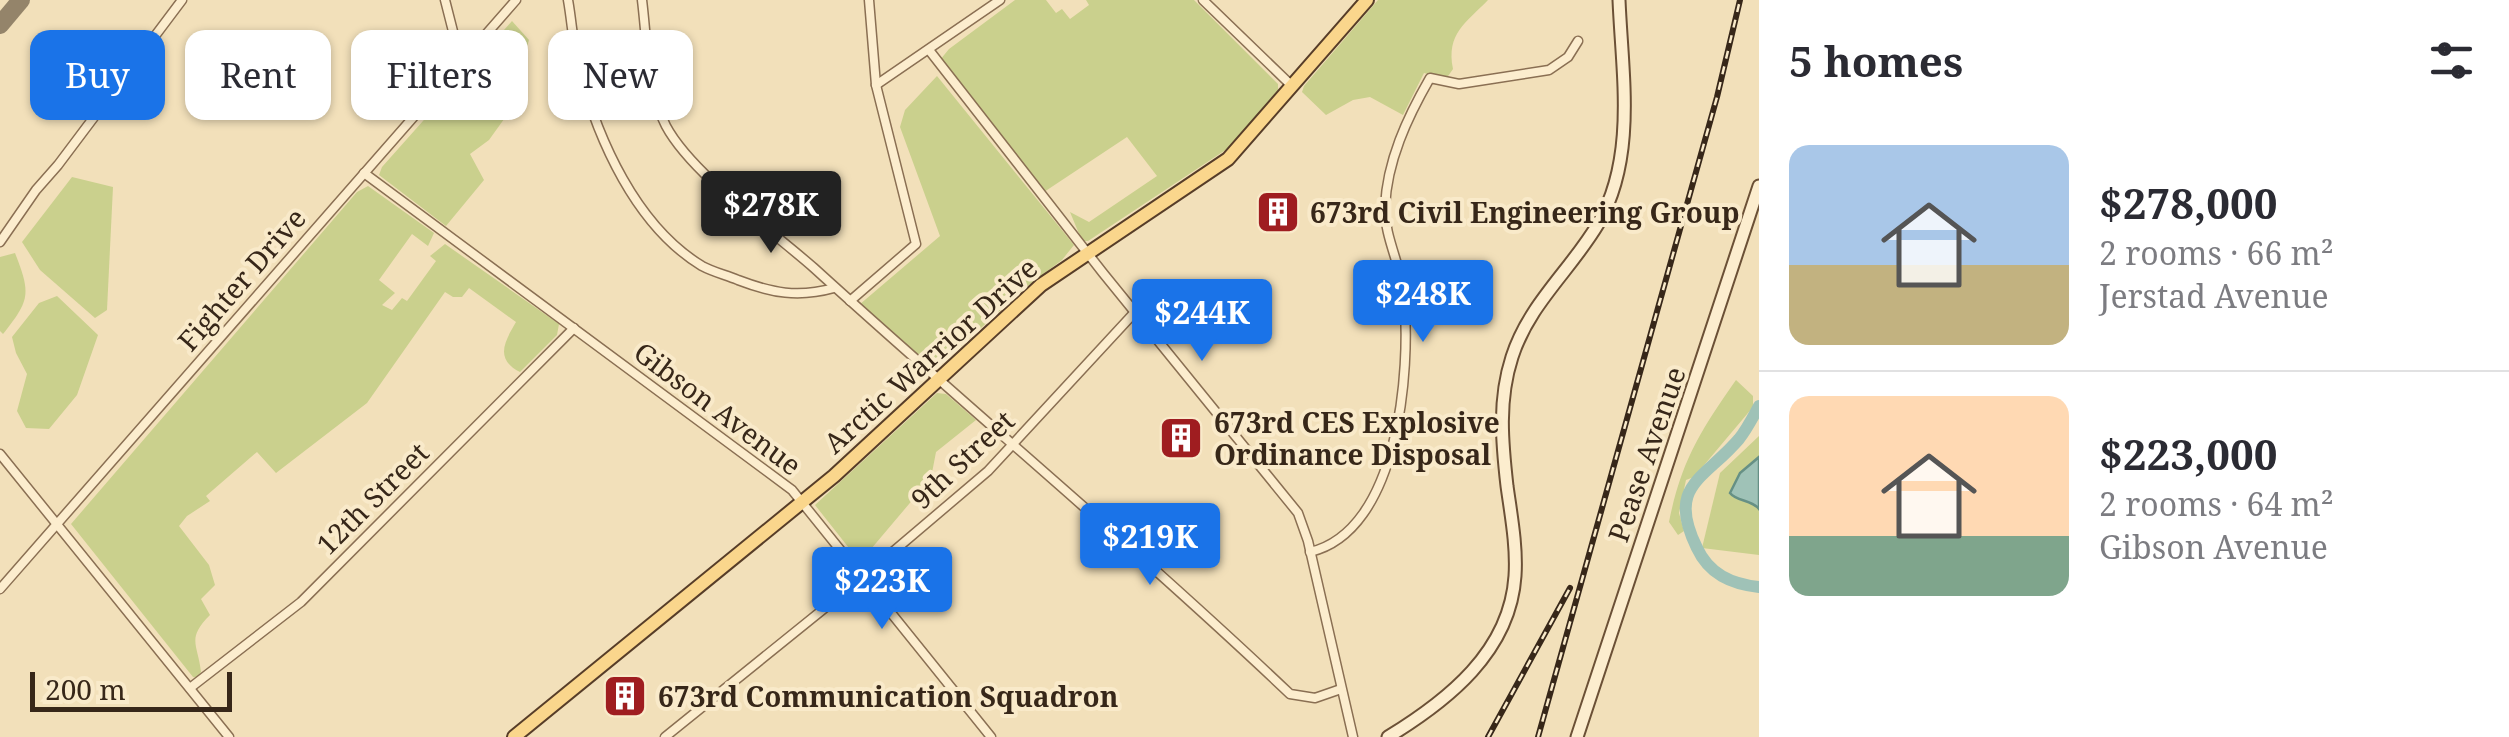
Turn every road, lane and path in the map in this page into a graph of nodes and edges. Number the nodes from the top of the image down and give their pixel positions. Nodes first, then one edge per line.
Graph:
1 (182, 0) edge
2 (445, 0) edge
3 (516, 0) edge
4 (568, 0) edge
5 (642, 0) edge
6 (869, 0) edge
7 (1000, 0) edge
8 (1203, 0) edge
9 (1367, 0) edge
10 (1619, 0) edge
11 (453, 30) edge
12 (489, 30) edge
13 (1578, 41) dead end
14 (929, 50) junction
15 (876, 85) junction
16 (1292, 86) junction
17 (410, 120) edge
18 (364, 173) junction
19 (1759, 186) edge
20 (0, 242) edge
21 (1087, 252) junction
22 (834, 288) junction
23 (850, 302) junction
24 (1135, 312) junction
25 (574, 328) junction
26 (941, 379) junction
27 (1014, 445) junction
28 (0, 454) edge
29 (801, 503) junction
30 (57, 522) junction
31 (1310, 552) junction
32 (862, 578) junction
33 (0, 588) edge
34 (190, 688) junction
35 (1341, 689) junction
36 (230, 737) edge
37 (514, 737) edge
38 (665, 737) edge
39 (991, 737) edge
40 (1353, 737) edge
41 (1388, 737) edge
42 (1577, 737) edge

1 - 20 street
2 - 11 street
3 - 12 street, Fighter Drive
4 - 22 street
5 - 22 street
6 - 15 street
7 - 14 street
8 - 16 street
9 - 16 main road, Arctic Warrior Drive
10 - 41 street
13 - 31 street
14 - 15 street
14 - 21 street
15 - 23 street
16 - 21 main road, Arctic Warrior Drive
17 - 18 street, Fighter Drive
18 - 25 street, Gibson Avenue
18 - 30 street, Fighter Drive
19 - 42 street, Pease Avenue
21 - 24 street
21 - 26 main road, Arctic Warrior Drive
22 - 23 street
23 - 26 street
24 - 27 street, 9th Street
24 - 31 street
25 - 29 street, Gibson Avenue
25 - 34 street, 12th Street
26 - 27 street
26 - 29 main road, Arctic Warrior Drive
27 - 32 street, 9th Street
27 - 35 street
28 - 30 street
29 - 32 street, Gibson Avenue
29 - 37 main road, Arctic Warrior Drive
30 - 33 street, Fighter Drive
30 - 34 street
31 - 35 street
32 - 38 street, 9th Street
32 - 39 street, Gibson Avenue
34 - 36 street
35 - 40 street

